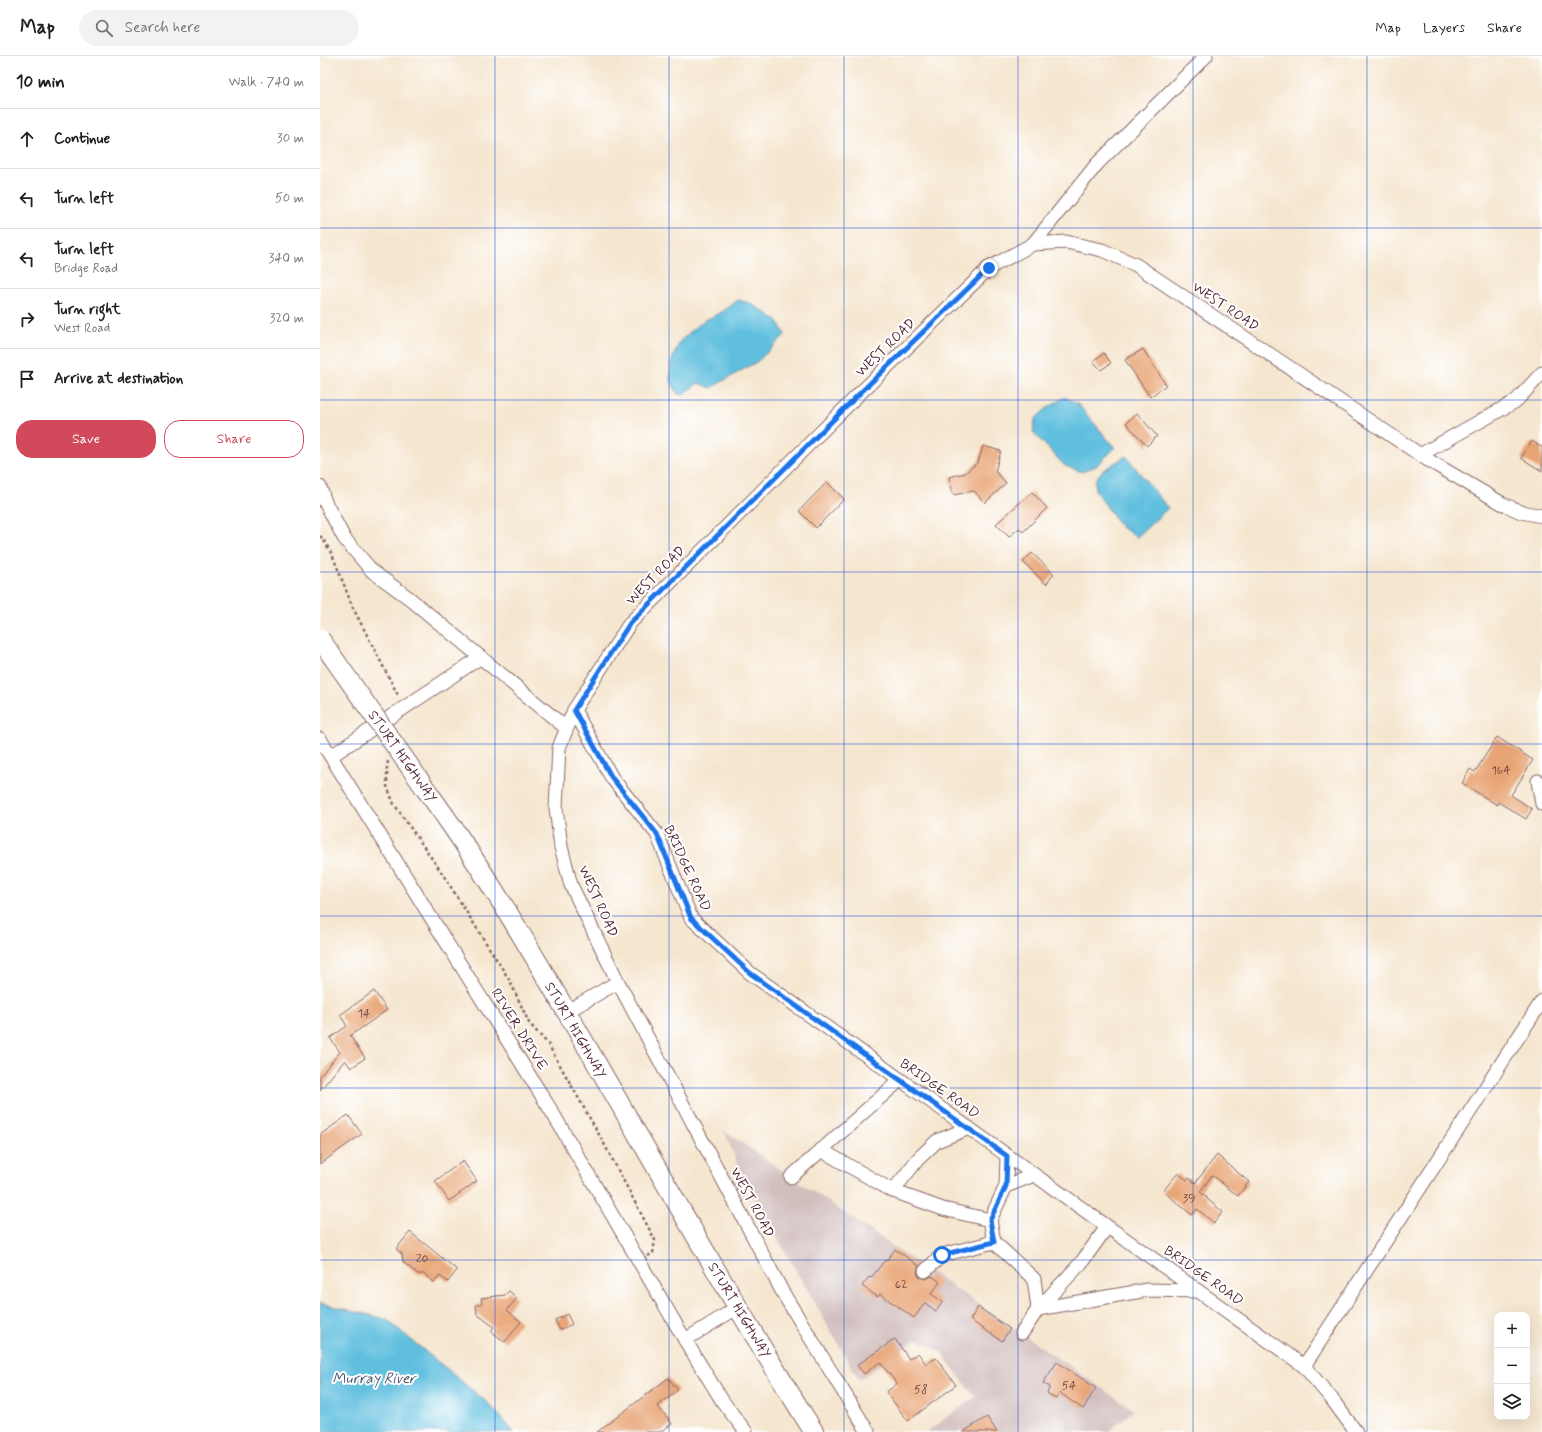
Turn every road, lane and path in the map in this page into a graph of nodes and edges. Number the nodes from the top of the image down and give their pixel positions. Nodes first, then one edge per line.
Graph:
1 (1206, 56) edge
2 (1033, 244) junction
3 (1542, 373) edge
4 (1420, 455) junction
5 (320, 487) edge
6 (1542, 516) edge
7 (320, 536) edge
8 (320, 640) edge
9 (481, 657) junction
10 (402, 708) junction
11 (574, 710) junction
12 (566, 728) junction
13 (320, 739) edge
14 (331, 756) junction
15 (389, 759) dead end
16 (1538, 781) dead end
17 (1542, 804) edge
18 (618, 982) junction
19 (1542, 1001) edge
20 (566, 1012) junction
21 (900, 1080) junction
22 (969, 1128) junction
23 (822, 1150) junction
24 (1007, 1156) junction
25 (1034, 1174) junction
26 (791, 1177) dead end
27 (1006, 1186) junction
28 (893, 1192) junction
29 (990, 1220) junction
30 (1107, 1227) junction
31 (994, 1242) junction
32 (640, 1262) junction
33 (925, 1271) dead end
34 (1198, 1291) junction
35 (738, 1307) junction
36 (1038, 1309) junction
37 (1022, 1333) dead end
38 (685, 1340) junction
39 (1304, 1366) junction
40 (746, 1432) edge
41 (814, 1432) edge
42 (868, 1432) edge
43 (1356, 1432) edge

1 - 2 street
2 - 4 street, WEST ROAD
2 - 11 street, WEST ROAD
3 - 4 street
4 - 6 street, WEST ROAD
5 - 9 street
7 - 10 path
8 - 20 highway, STURT HIGHWAY, bridge
9 - 10 street
9 - 12 street
10 - 14 street
11 - 12 street, WEST ROAD
11 - 21 street, BRIDGE ROAD
12 - 18 street, WEST ROAD
13 - 14 street, RIVER DRIVE
14 - 32 street, RIVER DRIVE
15 - 32 path
16 - 17 street
18 - 20 street
18 - 42 street, WEST ROAD
19 - 39 street
20 - 35 highway, STURT HIGHWAY
21 - 22 street, BRIDGE ROAD
21 - 23 street
22 - 24 street, BRIDGE ROAD
22 - 28 street
23 - 26 street
23 - 28 street
24 - 25 street, BRIDGE ROAD
24 - 27 street
25 - 27 street
25 - 30 street, BRIDGE ROAD
27 - 29 street
28 - 29 street
29 - 31 street
30 - 34 street, BRIDGE ROAD
30 - 36 street
31 - 33 street
31 - 36 street
32 - 38 street, RIVER DRIVE
34 - 36 street
34 - 39 street, BRIDGE ROAD
35 - 38 street
35 - 41 highway, STURT HIGHWAY
36 - 37 street
38 - 40 street, RIVER DRIVE
39 - 43 street, BRIDGE ROAD

